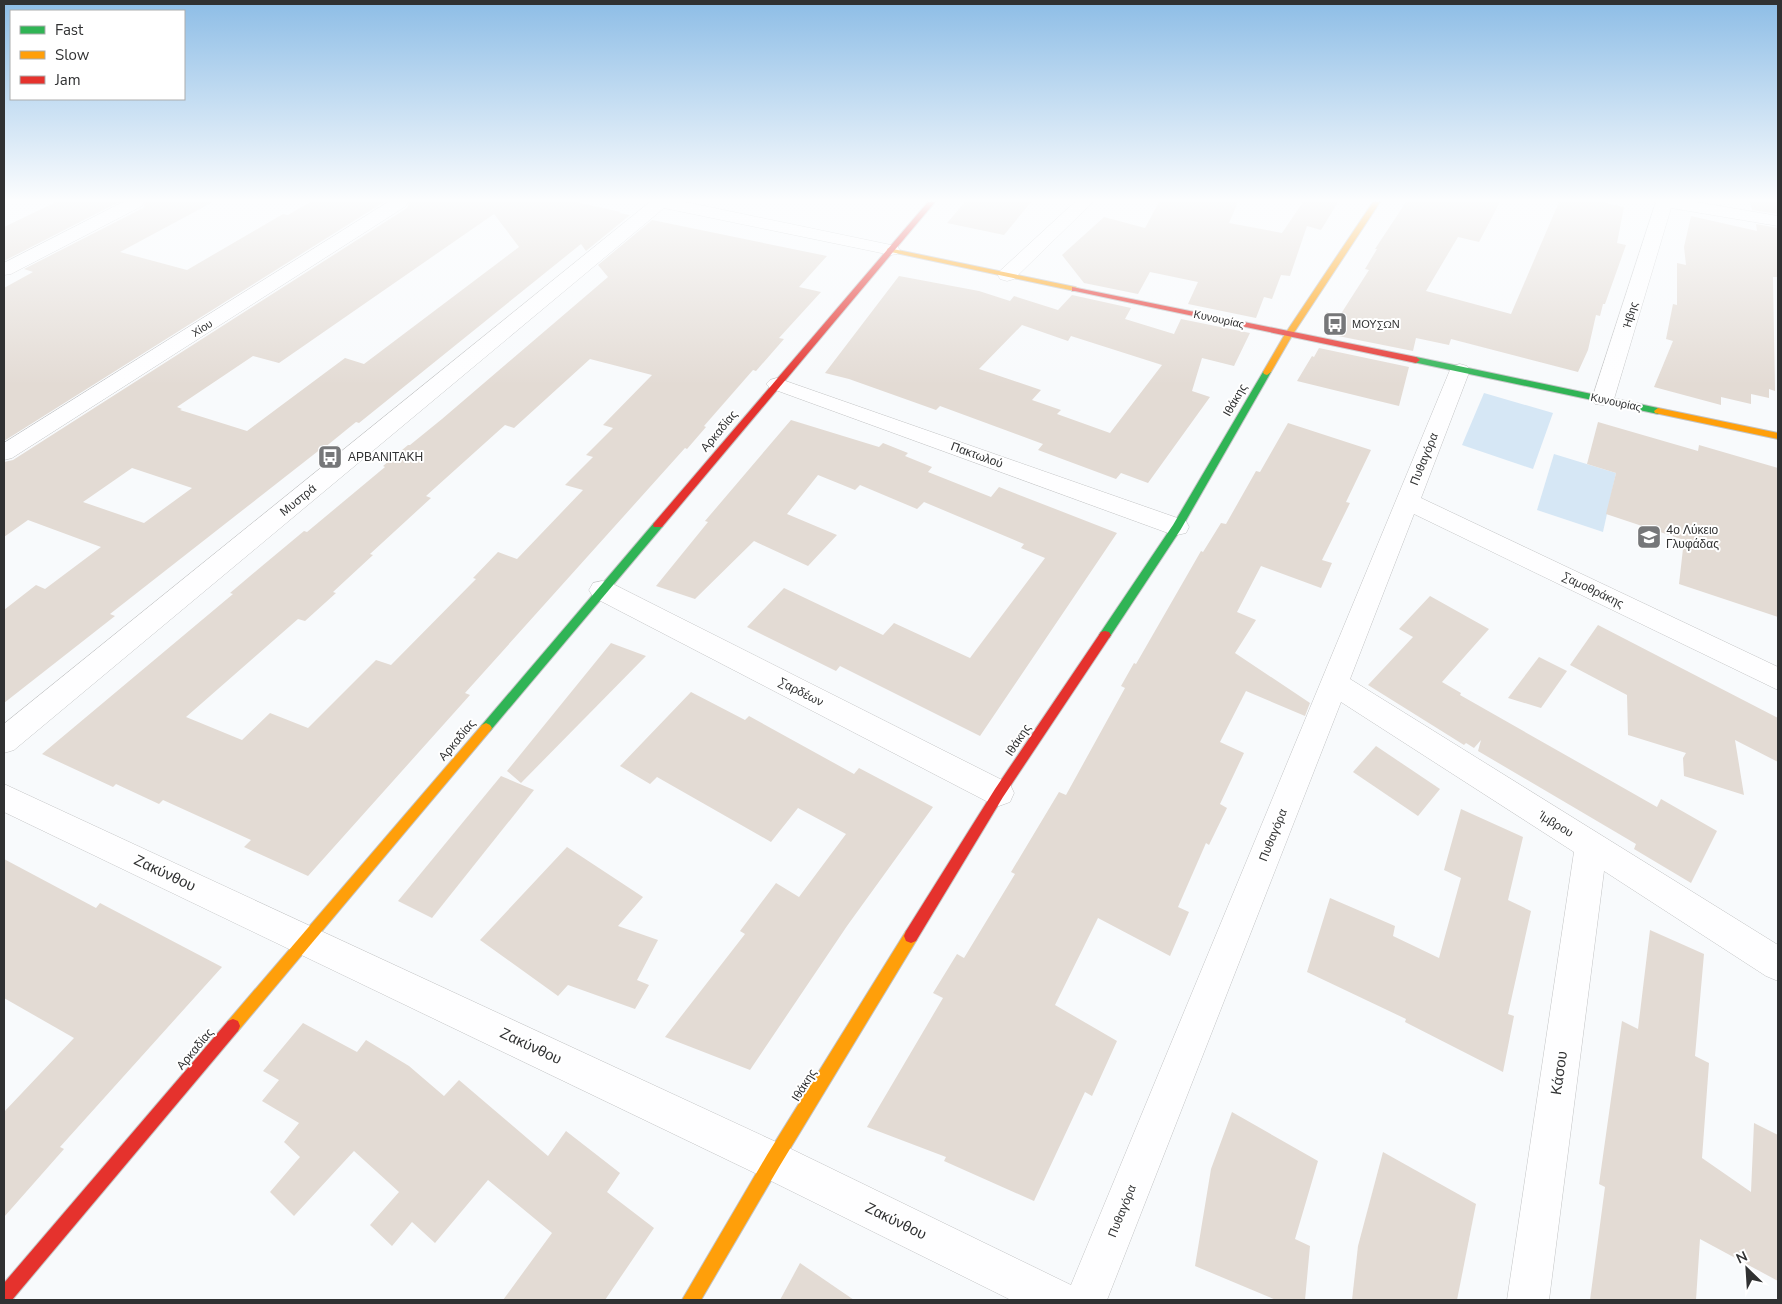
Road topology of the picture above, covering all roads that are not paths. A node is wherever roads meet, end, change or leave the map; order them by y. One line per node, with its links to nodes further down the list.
1 (18, 263): 9 (street)
2 (304, 263): 16 (street, Χίου)
3 (587, 263): 22 (street, Μυστρά)
4 (880, 263): 13 (street, Αρκαδίας)
5 (951, 263): 10 (street, Κυνουρίας)
6 (1021, 263): 10 (street)
7 (1336, 263): 11 (street, Ιθάκης)
8 (1645, 263): 14 (street, Ήβης)
9 (4, 270)
10 (1008, 275): 11 (street, Κυνουρίας)
11 (1288, 334): 12 (street, Κυνουρίας); 18 (street, Ιθάκης)
12 (1460, 370): 14 (street, Κυνουρίας); 17 (street, Πυθαγόρα)
13 (778, 384): 18 (street, Πακτωλού); 19 (street, Αρκαδίας)
14 (1603, 399): 15 (street, Κυνουρίας)
15 (1778, 436)
16 (4, 453)
17 (1407, 501): 20 (street, Σαμοθράκης); 21 (street, Πυθαγόρα)
18 (1177, 527): 23 (street, Ιθάκης)
19 (602, 590): 23 (street, Σαρδέων); 26 (street, Αρκαδίας)
20 (1778, 679)
21 (1334, 683): 25 (street, Ίμβρου); 32 (street, Πυθαγόρα)
22 (4, 741)
23 (999, 793): 28 (street, Ιθάκης)
24 (4, 798): 26 (street, Ζακύνθου)
25 (1591, 845): 27 (street, Ίμβρου); 33 (street, Κάσου)
26 (306, 939): 28 (street, Ζακύνθου); 29 (street, Αρκαδίας)
27 (1778, 964)
28 (774, 1161): 30 (street, Ιθάκης); 31 (street, Ζακύνθου)
29 (4, 1296)
30 (691, 1300)
31 (1056, 1300)
32 (1086, 1300)
33 (1528, 1300)

